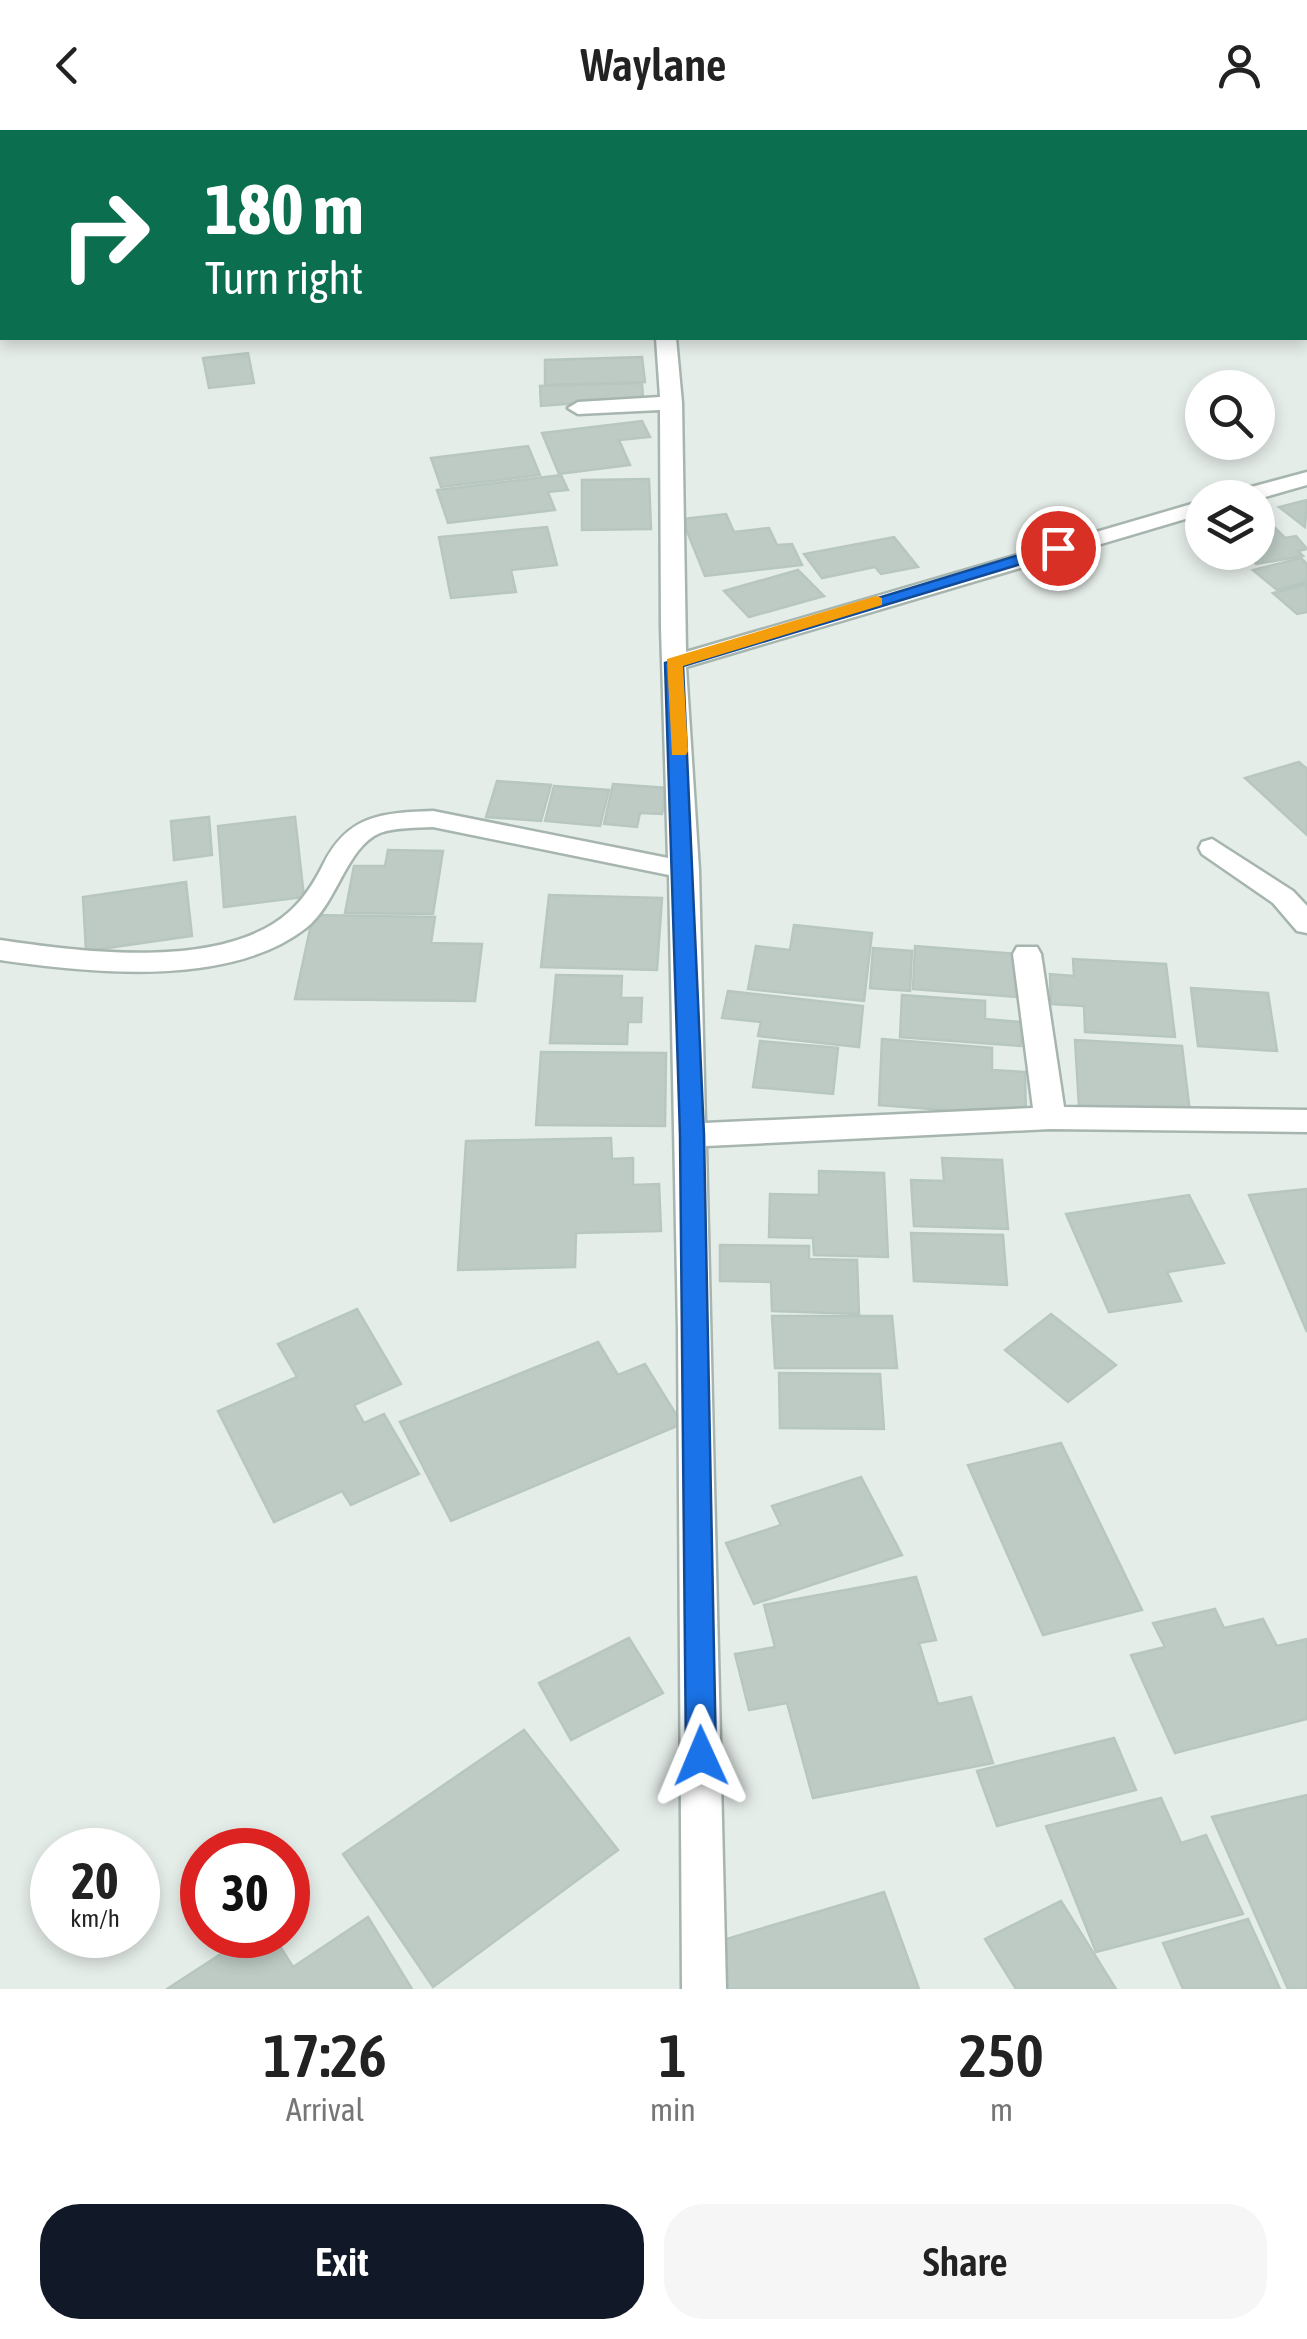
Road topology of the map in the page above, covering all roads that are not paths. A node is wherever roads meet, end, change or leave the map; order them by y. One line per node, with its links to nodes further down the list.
1 (666, 340): 2 (street)
2 (672, 403): 3 (street); 7 (street)
3 (578, 408)
4 (1307, 478): 5 (street)
5 (1275, 487)
6 (1185, 512): 7 (street)
7 (674, 663): 9 (street)
8 (1212, 848): 10 (street)
9 (685, 870): 11 (street); 15 (street)
10 (1307, 924)
11 (0, 950)
12 (1027, 954): 13 (street)
13 (1050, 1118): 14 (street); 15 (street)
14 (1307, 1121)
15 (692, 1135): 16 (street)
16 (704, 1989)

